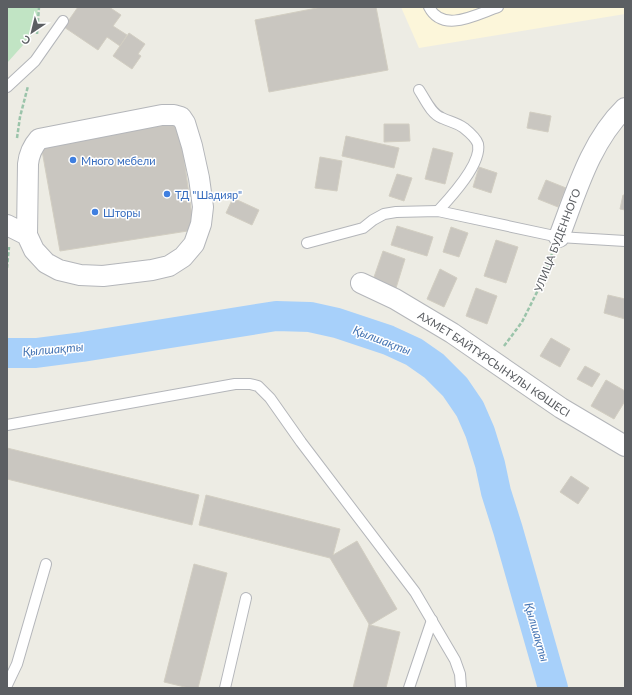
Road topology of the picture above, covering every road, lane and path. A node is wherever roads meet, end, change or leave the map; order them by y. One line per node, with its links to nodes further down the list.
1 (429, 7): 2 (lane)
2 (498, 7)
3 (63, 21): 4 (lane)
4 (7, 87)
5 (419, 90): 7 (lane)
6 (621, 112): 10 (street, УЛИЦА БУДЕННОГО)
7 (438, 211): 10 (lane); 12 (lane)
8 (7, 225): 9 (street)
9 (27, 235): 9 (street)
10 (559, 237): 11 (lane); 14 (path, УЛИЦА БУДЕННОГО)
11 (625, 241)
12 (307, 243)
13 (361, 283): 14 (street, АХМЕТ БАЙТҰРСЫНҰЛЫ КӨШЕСІ)
14 (492, 361): 16 (street, АХМЕТ БАЙТҰРСЫНҰЛЫ КӨШЕСІ)
15 (7, 425): 19 (lane)
16 (625, 446)
17 (46, 564): 20 (lane)
18 (246, 598): 21 (lane)
19 (432, 620): 22 (lane); 23 (lane)
20 (7, 685)
21 (225, 688)
22 (410, 688)
23 (462, 688)

